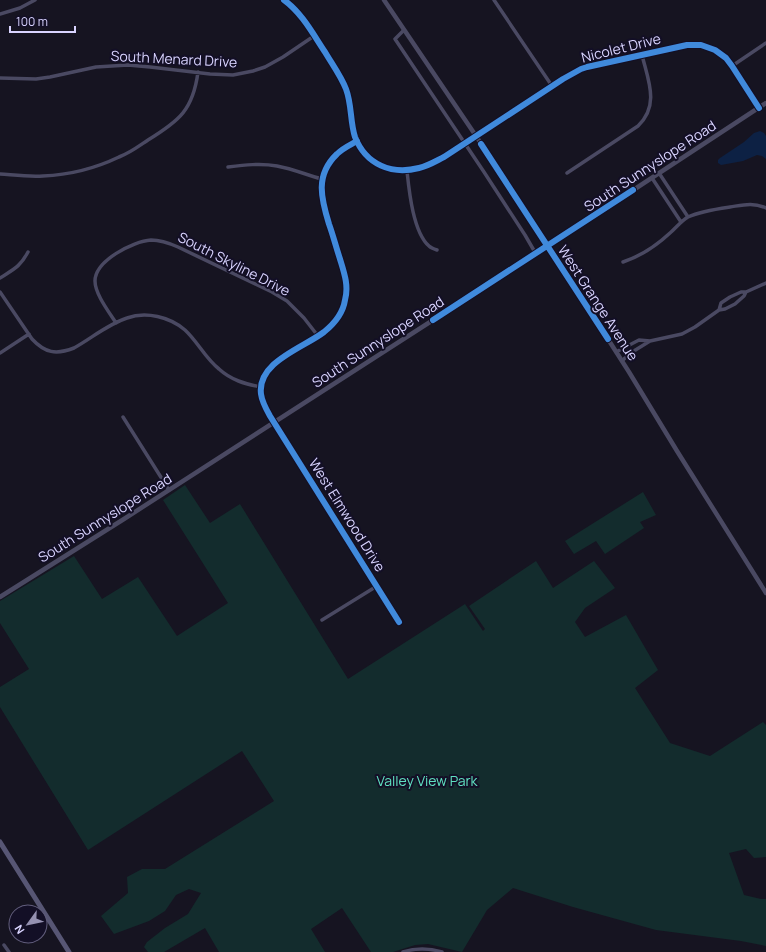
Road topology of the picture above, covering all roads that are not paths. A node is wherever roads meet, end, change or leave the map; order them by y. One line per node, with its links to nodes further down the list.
1 (35, 0): 5 (street)
2 (284, 0): 7 (street)
3 (384, 0): 6 (street, West Grange Avenue)
4 (494, 0): 13 (street)
5 (0, 14)
6 (404, 30): 16 (street, West Grange Avenue); 18 (street, West Grange Avenue)
7 (314, 36): 11 (street, South Menard Drive); 17 (street)
8 (766, 43): 10 (street)
9 (642, 55): 10 (street, Nicolet Drive); 13 (street, Nicolet Drive); 21 (street)
10 (732, 66): 15 (street, Nicolet Drive)
11 (198, 72): 12 (street, South Menard Drive); 23 (street)
12 (0, 78)
13 (552, 86): 16 (street, Nicolet Drive)
14 (766, 103): 15 (street, South Sunnyslope Road)
15 (759, 108): 22 (street, South Sunnyslope Road)
16 (476, 136): 18 (street, Nicolet Drive); 29 (street, West Grange Avenue)
17 (357, 141): 20 (street); 25 (street)
18 (465, 144): 20 (street, Nicolet Drive); 32 (street, West Grange Avenue)
19 (228, 167): 25 (street)
20 (407, 171): 30 (street)
21 (567, 173)
22 (659, 173): 24 (street, South Sunnyslope Road); 27 (street)
23 (0, 174)
24 (652, 178): 28 (street); 29 (street, South Sunnyslope Road)
25 (322, 179): 41 (street)
26 (766, 208): 27 (street)
27 (688, 217): 28 (street)
28 (681, 222): 33 (street)
29 (548, 246): 32 (street, South Sunnyslope Road); 43 (street, West Grange Avenue)
30 (437, 250)
31 (28, 252): 34 (street)
32 (536, 254): 48 (street, South Sunnyslope Road)
33 (623, 262)
34 (0, 278)
35 (766, 283): 37 (street)
36 (0, 292): 40 (street)
37 (746, 292): 38 (street); 38 (street)
38 (719, 310): 42 (street)
39 (116, 323): 40 (street); 41 (street, South Skyline Drive); 46 (street)
40 (29, 334): 44 (street)
41 (318, 336): 46 (street)
42 (650, 341): 43 (street); 45 (street)
43 (616, 352): 45 (street, West Grange Avenue)
44 (0, 353)
45 (622, 361): 51 (street, West Grange Avenue)
46 (261, 387): 48 (street, West Elmwood Drive)
47 (122, 417): 49 (street)
48 (274, 422): 49 (street, South Sunnyslope Road); 50 (street, West Elmwood Drive)
49 (169, 490): 52 (street, South Sunnyslope Road)
50 (377, 586): 53 (street); 54 (street, West Elmwood Drive)
51 (766, 593)
52 (0, 598)
53 (322, 620)
54 (399, 622)
55 (0, 842): 56 (main road)
56 (3, 852): 59 (main road)
57 (4, 945): 58 (street)
58 (9, 952)
59 (69, 952)
60 (403, 952): 61 (street)
61 (442, 952)

